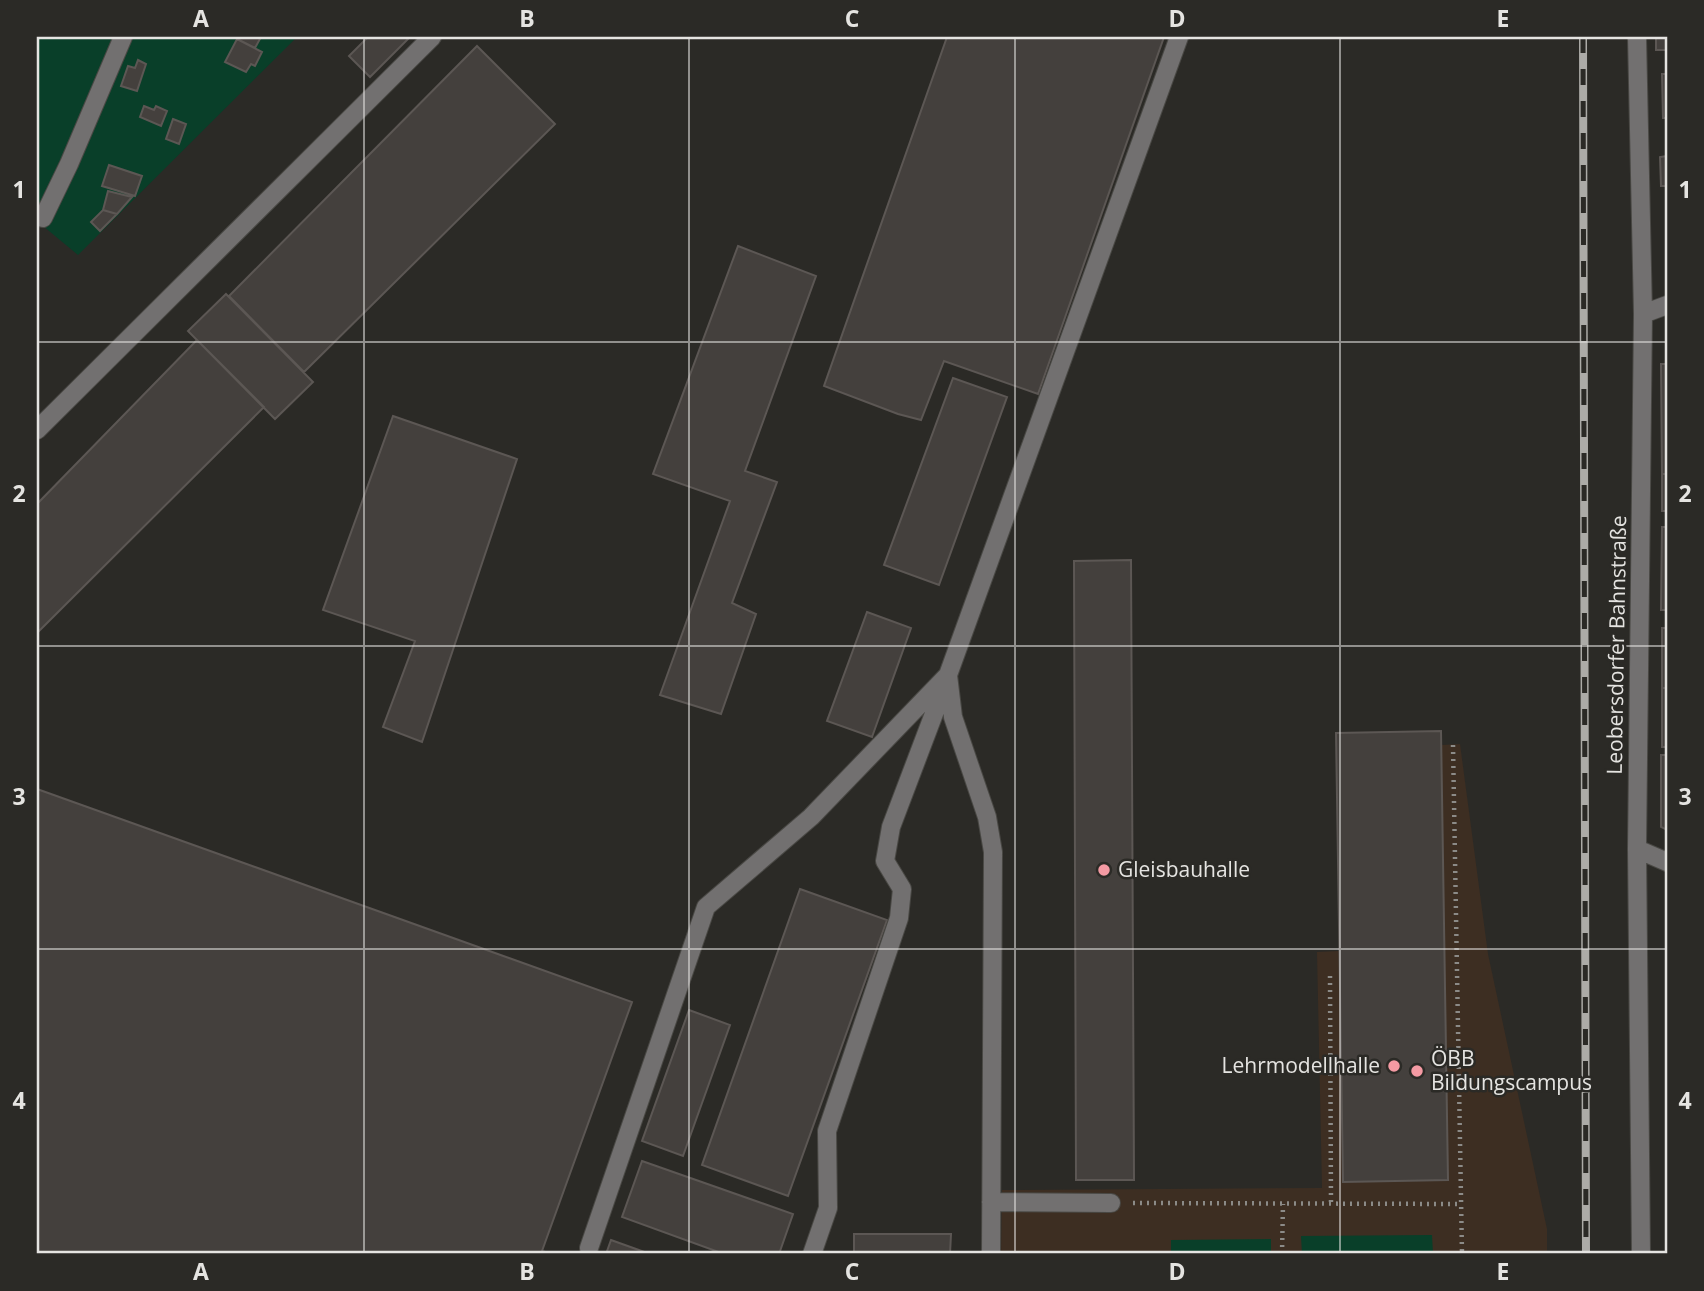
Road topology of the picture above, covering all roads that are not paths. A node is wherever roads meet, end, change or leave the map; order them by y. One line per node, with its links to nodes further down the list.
1 (123, 37): 5 (street)
2 (432, 37): 9 (street)
3 (1179, 37): 10 (street)
4 (1637, 37): 7 (street, Leobersdorfer Bahnstraße)
5 (43, 218)
6 (1667, 305): 7 (street)
7 (1643, 314): 8 (street); 11 (street, Leobersdorfer Bahnstraße)
8 (1667, 317)
9 (37, 430)
10 (948, 675): 13 (street); 15 (street); 16 (street)
11 (1637, 849): 12 (street); 18 (street, Leobersdorfer Bahnstraße)
12 (1667, 862)
13 (991, 1202): 14 (street); 17 (street)
14 (1111, 1203)
15 (589, 1248)
16 (812, 1254)
17 (991, 1254)
18 (1641, 1254)

